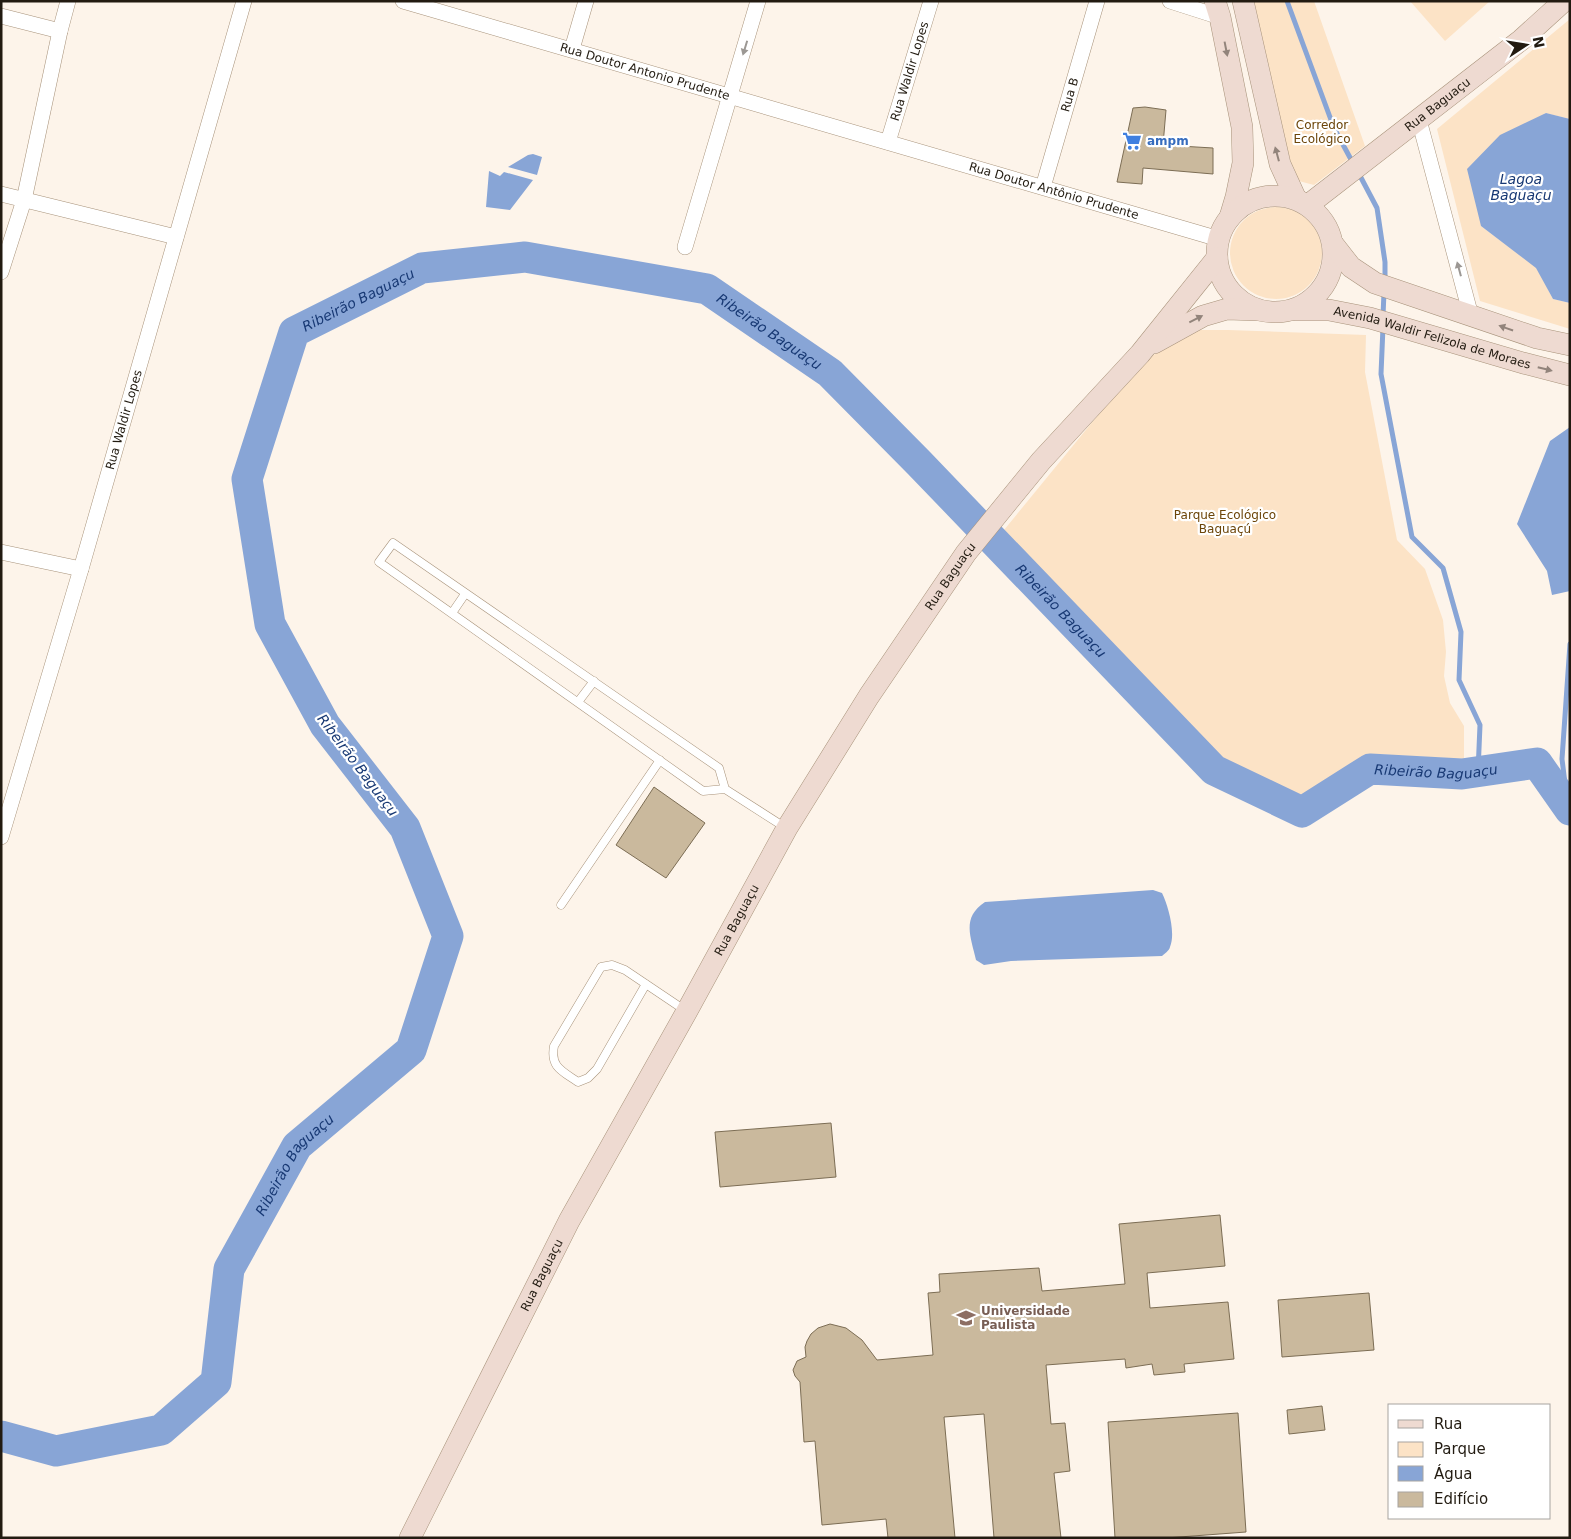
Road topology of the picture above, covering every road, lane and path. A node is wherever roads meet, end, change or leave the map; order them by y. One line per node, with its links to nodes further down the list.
1 (68, 1): 14 (street)
2 (244, 1): 24 (street, Rua Waldir Lopes)
3 (404, 1): 11 (street, Rua Doutor Antonio Prudente)
4 (586, 1): 15 (street)
5 (758, 1): 16 (street, one-way to 16)
6 (931, 1): 18 (street, Rua Waldir Lopes)
7 (1096, 1): 19 (street, Rua B)
8 (1170, 1): 12 (street)
9 (1243, 1): 22 (main road, one-way to 9)
10 (1564, 1): 17 (main road, Rua Baguaçu)
11 (420, 4): 15 (street, Rua Doutor Antonio Prudente)
12 (1217, 9): 23 (main road, one-way to 23)
13 (1, 16): 14 (street)
14 (60, 31): 21 (street)
15 (572, 49): 16 (street, Rua Doutor Antonio Prudente)
16 (730, 96): 18 (street, Rua Doutor Antonio Prudente); 26 (street)
17 (1419, 120): 22 (main road, Rua Baguaçu); 31 (street, one-way to 17)
18 (888, 142): 19 (street, Rua Doutor Antônio Prudente)
19 (1043, 187): 27 (street, Rua Doutor Antônio Prudente)
20 (1, 194): 21 (street)
21 (24, 200): 24 (street); 28 (street)
22 (1302, 202): 23 (main road); 25 (main road)
23 (1230, 217): 27 (main road)
24 (176, 237): 36 (street, Rua Waldir Lopes)
25 (1333, 244): 30 (main road); 31 (main road)
26 (685, 247)
27 (1218, 249): 29 (main road); 33 (main road)
28 (1, 272)
29 (1257, 310): 30 (main road); 33 (main road, one-way to 29)
30 (1295, 310): 34 (main road, Avenida Waldir Felizola de Moraes, one-way to 34)
31 (1471, 316): 32 (main road, one-way to 31)
32 (1570, 345)
33 (1140, 354): 43 (main road, Rua Baguaçu)
34 (1570, 375)
35 (1, 552): 36 (street)
36 (81, 569): 44 (street, Rua Waldir Lopes)
37 (465, 594): 38 (lane); 38 (lane); 39 (lane)
38 (452, 614): 40 (lane)
39 (594, 681): 40 (lane); 42 (lane)
40 (578, 702): 41 (lane)
41 (660, 760): 42 (lane); 45 (lane)
42 (725, 789): 43 (lane)
43 (787, 828): 47 (main road, Rua Baguaçu)
44 (1, 837)
45 (561, 905)
46 (646, 984): 46 (lane); 47 (lane)
47 (687, 1011): 48 (main road, Rua Baguaçu)
48 (417, 1532)

